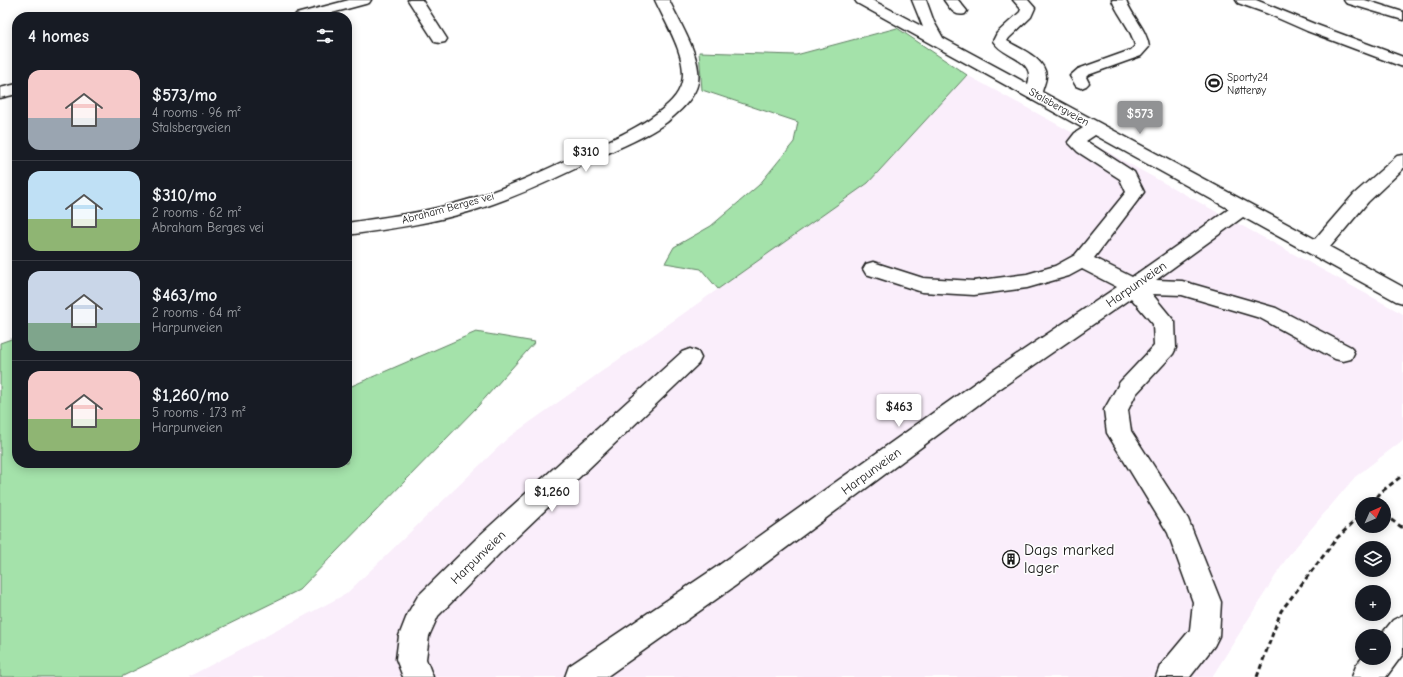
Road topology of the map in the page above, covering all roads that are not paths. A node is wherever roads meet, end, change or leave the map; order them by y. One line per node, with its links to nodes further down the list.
1 (364, 0): 12 (street)
2 (415, 0): 14 (street)
3 (662, 0): 24 (street, Abraham Berges vei)
4 (862, 0): 15 (street, Stalsbergveien)
5 (919, 0): 15 (street)
6 (951, 0): 11 (street)
7 (1020, 0): 20 (street)
8 (1243, 0): 16 (street)
9 (1351, 0): 13 (street)
10 (1119, 2): 17 (street)
11 (960, 11)
12 (320, 12)
13 (1403, 16)
14 (440, 39)
15 (937, 40): 20 (street, Stalsbergveien)
16 (1403, 62)
17 (1081, 83)
18 (12, 91): 19 (street)
19 (0, 93)
20 (1034, 93): 21 (street, Stalsbergveien)
21 (1098, 128): 23 (street, Stalsbergveien); 26 (street)
22 (1403, 160): 25 (street)
23 (1241, 209): 25 (street, Stalsbergveien); 28 (street, Harpunveien)
24 (352, 228)
25 (1319, 250): 29 (street, Stalsbergveien)
26 (1082, 260): 27 (street); 28 (street)
27 (873, 269)
28 (1133, 286): 30 (street); 36 (street, Harpunveien); 37 (street)
29 (1403, 296)
30 (1343, 353)
31 (690, 358): 35 (street, Harpunveien)
32 (1403, 630): 33 (street)
33 (1391, 646)
34 (1376, 665): 38 (street)
35 (418, 677)
36 (580, 677)
37 (1171, 677)
38 (1367, 677)

